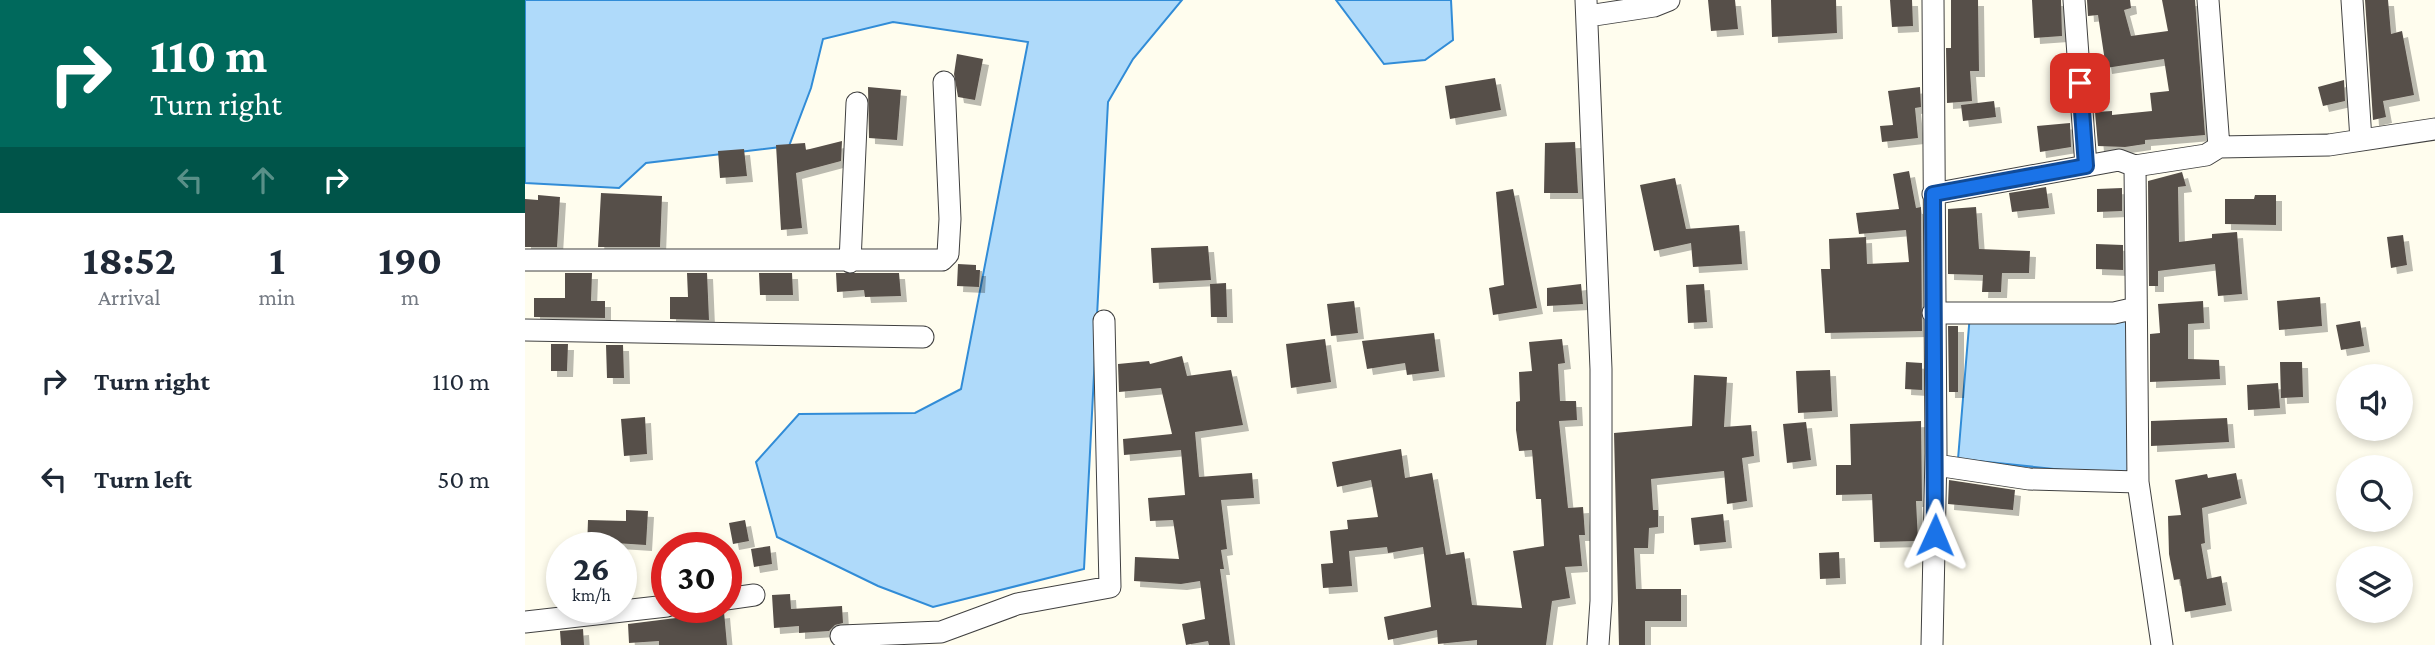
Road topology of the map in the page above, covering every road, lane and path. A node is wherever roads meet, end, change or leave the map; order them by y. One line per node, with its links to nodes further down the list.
1 (1669, 0): 6 (street)
2 (1933, 0): 14 (street)
3 (2074, 0): 12 (street)
4 (2208, 0): 11 (street)
5 (2352, 0): 10 (street)
6 (1587, 8): 30 (street)
7 (944, 82): 16 (street)
8 (857, 103): 16 (street)
9 (2435, 129): 10 (street)
10 (2361, 140): 11 (street)
11 (2219, 147): 13 (street)
12 (2086, 166): 13 (street); 14 (street)
13 (2135, 166): 17 (street)
14 (1933, 194): 18 (street)
15 (525, 260): 16 (street)
16 (850, 262)
17 (2136, 308): 18 (street); 23 (street)
18 (1933, 313): 22 (street)
19 (1104, 321): 29 (street)
20 (525, 330): 21 (street)
21 (923, 337)
22 (1936, 465): 23 (street); 31 (street)
23 (2138, 482): 32 (street)
24 (754, 595): 25 (street)
25 (742, 596)
26 (651, 608): 27 (street)
27 (525, 622)
28 (841, 636): 29 (street)
29 (942, 639)
30 (1598, 645)
31 (1932, 645)
32 (2162, 645)

